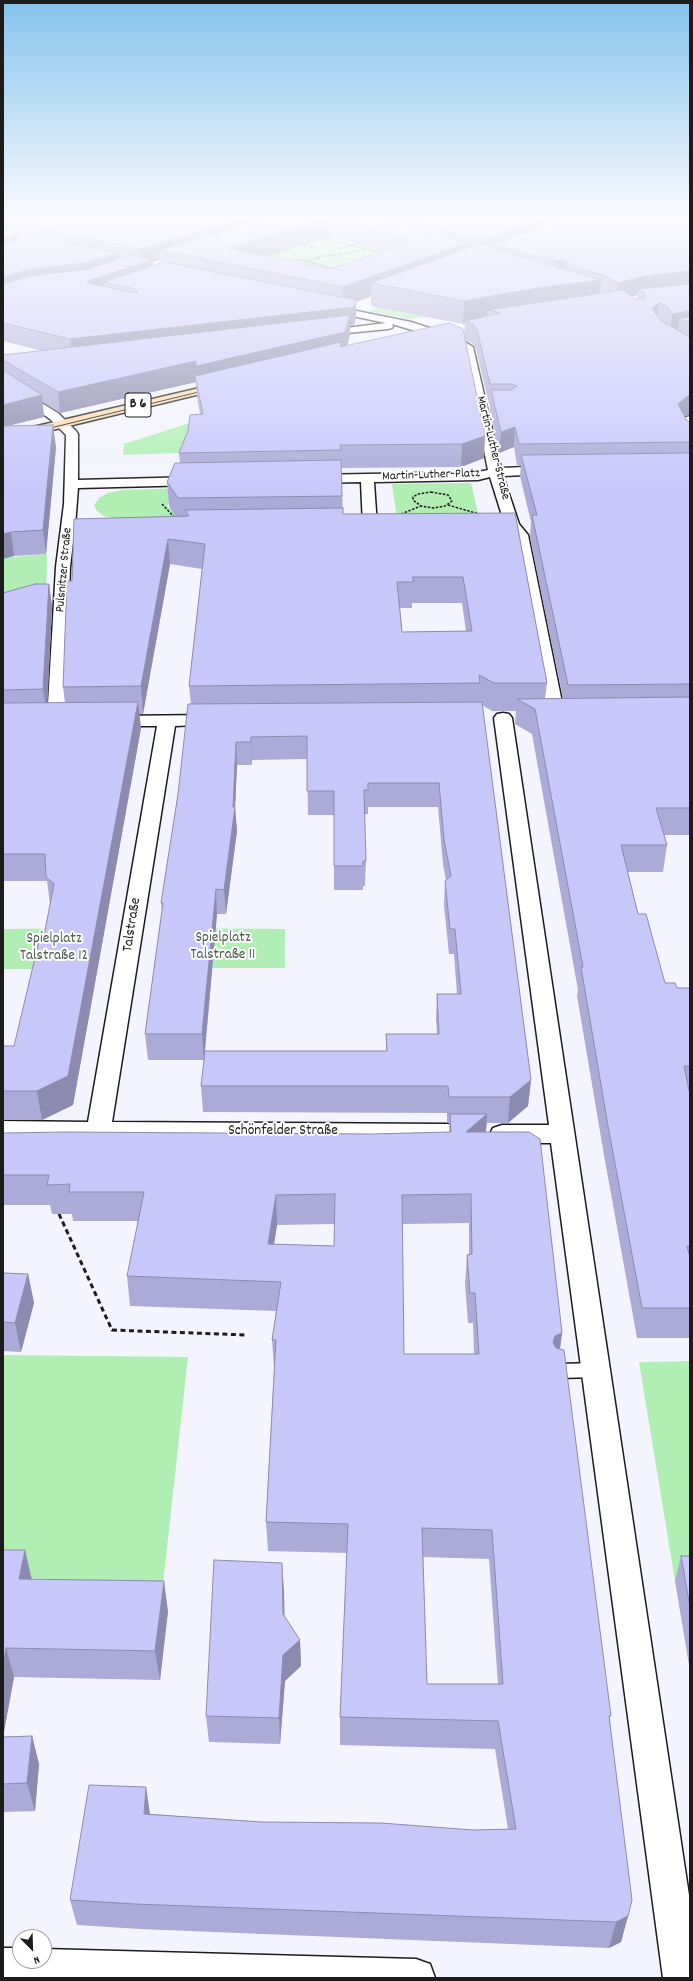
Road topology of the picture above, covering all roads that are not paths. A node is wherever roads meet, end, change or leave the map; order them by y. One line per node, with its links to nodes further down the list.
1 (330, 308): 3 (street)
2 (349, 308): 3 (street)
3 (343, 311): 4 (street)
4 (407, 324): 6 (street); 7 (street)
5 (462, 329): 6 (main road)
6 (440, 334): 8 (main road); 16 (street, Martin-Luther-Straße)
7 (309, 335)
8 (420, 339)
9 (3, 382): 12 (street)
10 (238, 382): 12 (main road, B 6)
11 (690, 420): 14 (street)
12 (62, 423): 13 (main road, B 6); 20 (street, Pulsnitzer Straße)
13 (3, 438)
14 (690, 438)
15 (562, 470): 16 (street, Martin-Luther-Platz)
16 (495, 472): 17 (street, Martin-Luther-Platz); 22 (street, Martin-Luther-Straße)
17 (367, 478): 18 (street, Martin-Luther-Platz); 23 (street, Martin-Luther-Platz)
18 (304, 479)
19 (209, 481): 20 (street)
20 (72, 484): 26 (street, Pulsnitzer Straße)
21 (490, 521): 22 (street)
22 (512, 525): 28 (street, Martin-Luther-Straße)
23 (370, 526): 24 (street); 25 (street)
24 (386, 526)
25 (355, 527)
26 (68, 530): 27 (street); 32 (street, Pulsnitzer Straße)
27 (115, 530)
28 (556, 717)
29 (503, 718): 36 (street)
30 (167, 720): 31 (street); 33 (street); 35 (street, Talstraße)
31 (231, 720)
32 (56, 721)
33 (96, 721)
34 (3, 1130): 35 (street, Schönfelder Straße)
35 (99, 1130): 36 (street, Schönfelder Straße)
36 (563, 1134): 37 (street)
37 (596, 1370): 38 (lane); 41 (street)
38 (559, 1371)
39 (3, 1967): 40 (street)
40 (416, 1978)
41 (682, 1978)

